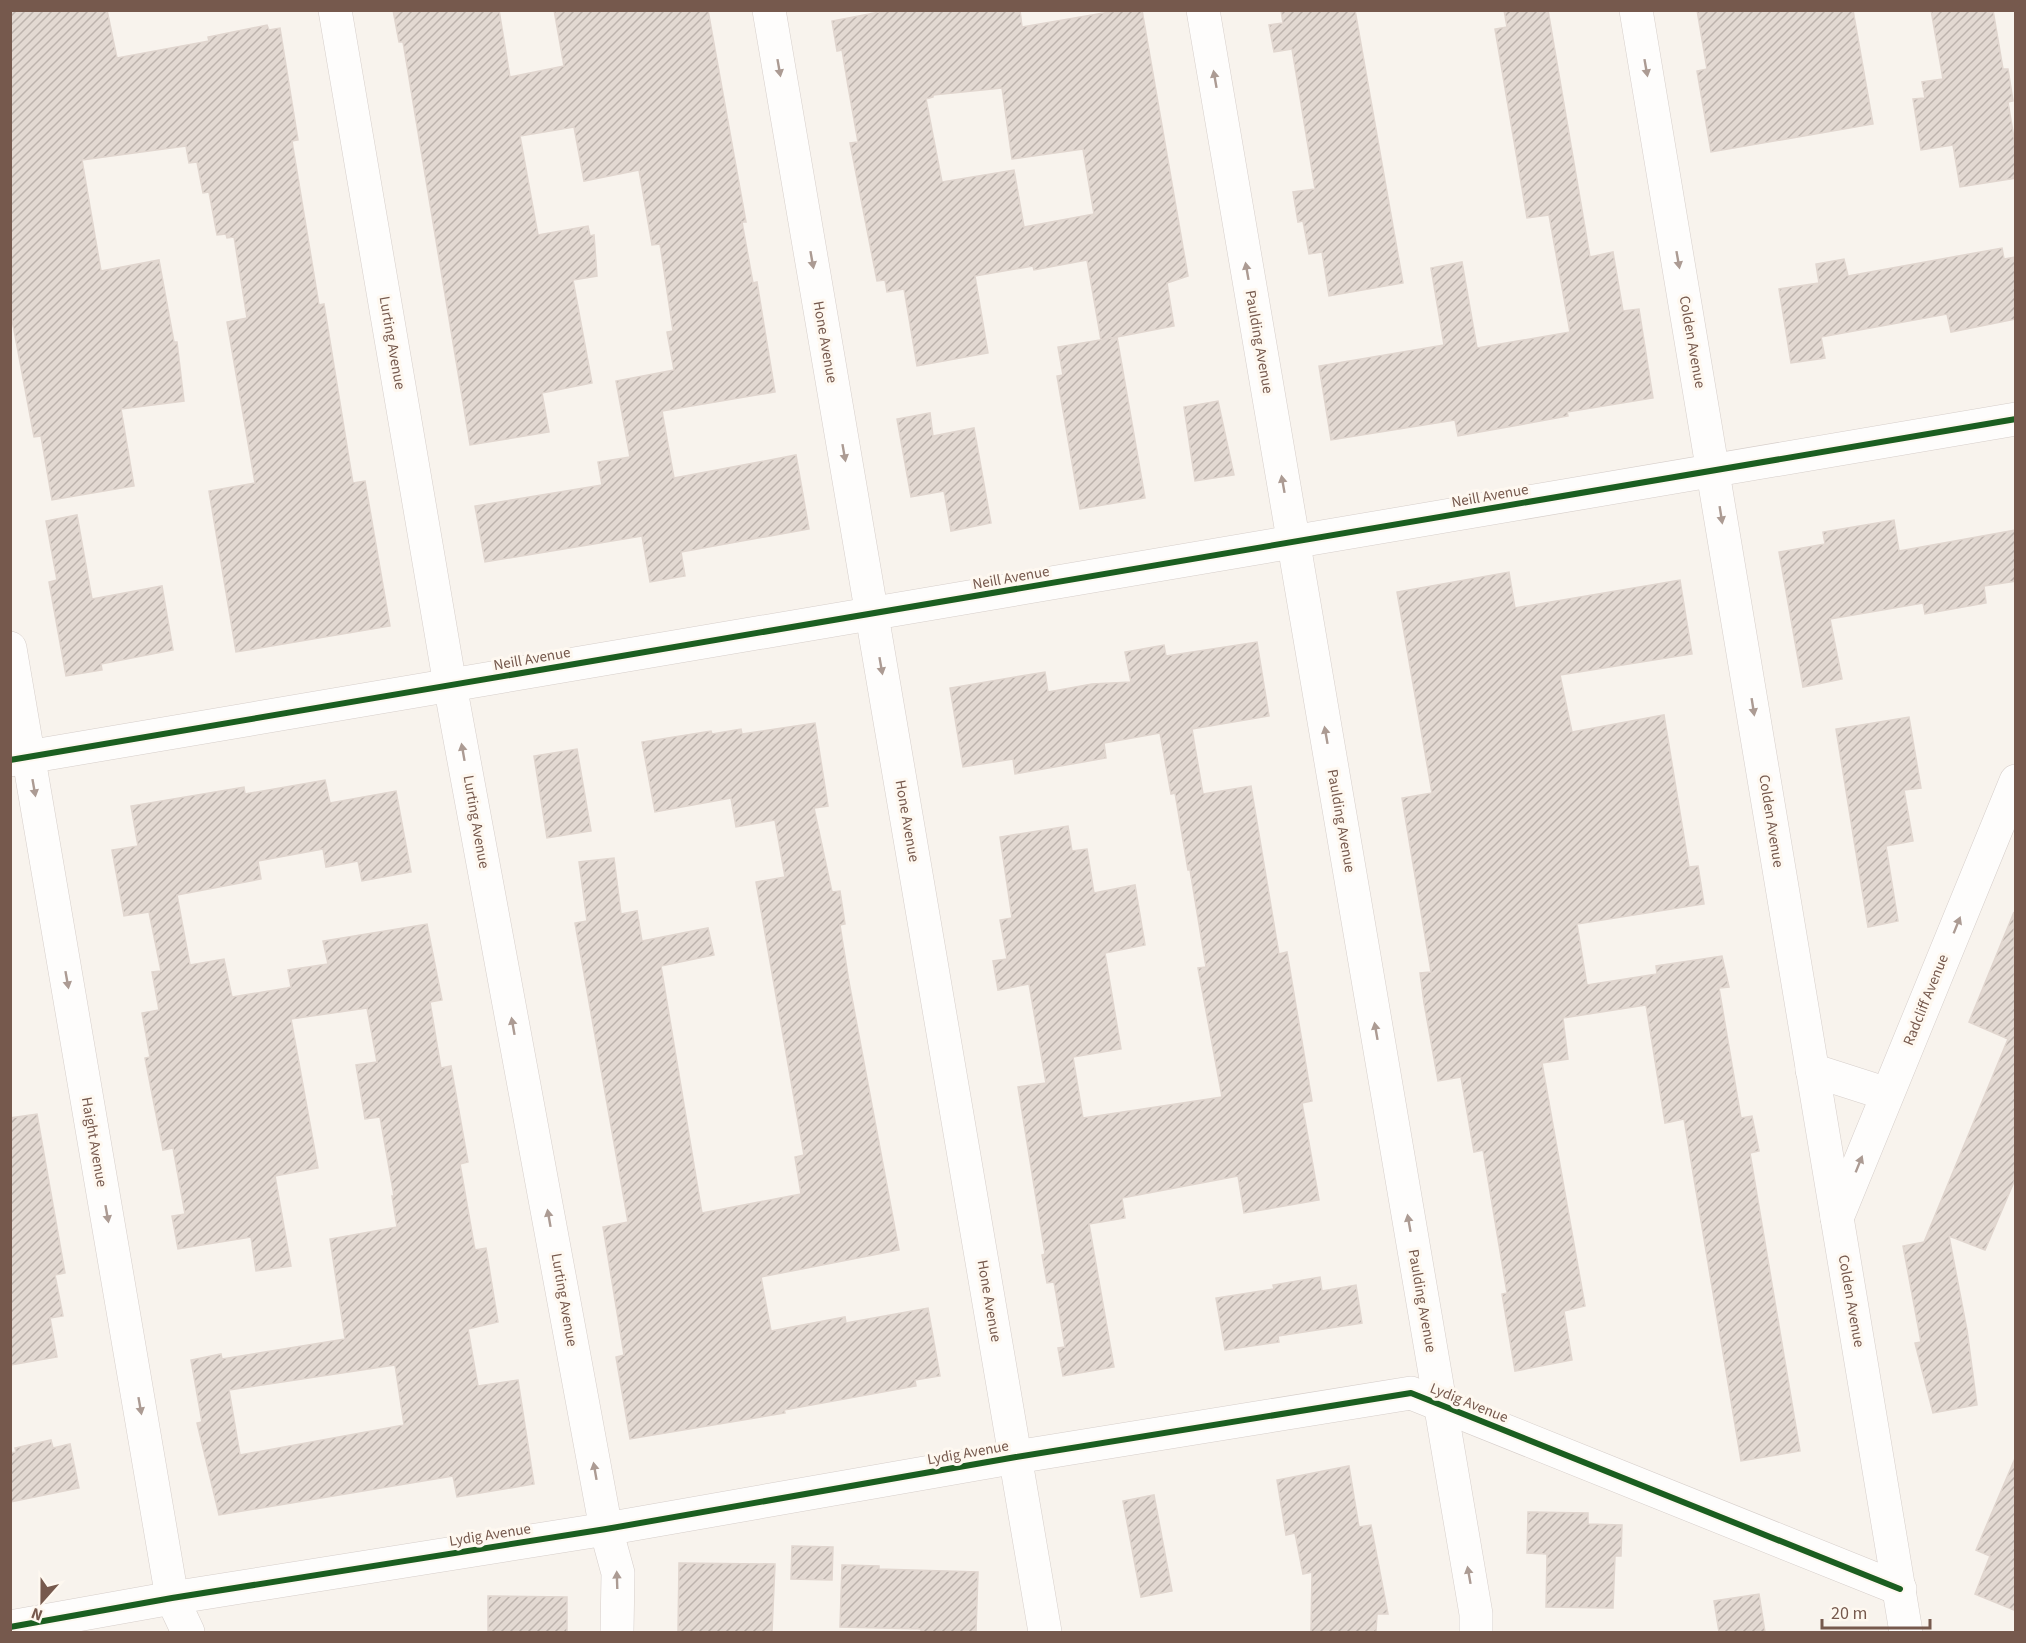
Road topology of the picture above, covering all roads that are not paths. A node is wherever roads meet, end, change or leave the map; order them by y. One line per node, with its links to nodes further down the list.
1 (335, 10): 10 (street, Lurting Avenue)
2 (769, 10): 8 (street, Hone Avenue, one-way to 8)
3 (1203, 10): 7 (street, Paulding Avenue, one-way to 3)
4 (1636, 10): 6 (street, Colden Avenue, one-way to 6)
5 (2016, 418): 6 (street, Neill Avenue)
6 (1714, 470): 7 (street, Neill Avenue); 13 (street, Colden Avenue, one-way to 13)
7 (1293, 542): 8 (street, Neill Avenue); 16 (street, Paulding Avenue, one-way to 7)
8 (872, 614): 10 (street, Neill Avenue); 17 (street, Hone Avenue, one-way to 17)
9 (10, 648): 11 (street, Haight Avenue)
10 (450, 685): 11 (street, Neill Avenue); 18 (street, Lurting Avenue, one-way to 10)
11 (20, 758): 20 (street, Haight Avenue, one-way to 20)
12 (2016, 781): 14 (street, Radcliff Avenue, one-way to 12)
13 (1812, 1070): 14 (street); 15 (street, Colden Avenue)
14 (1887, 1094): 15 (street, Radcliff Avenue, one-way to 14)
15 (1837, 1218): 19 (street, Colden Avenue)
16 (1440, 1405): 17 (street, Lydig Avenue); 19 (street, Lydig Avenue); 25 (street, Paulding Avenue, one-way to 16)
17 (1016, 1456): 18 (street, Lydig Avenue); 24 (street, Hone Avenue)
18 (606, 1529): 20 (street, Lydig Avenue); 23 (street, Lurting Avenue, one-way to 18)
19 (1900, 1589): 26 (street, Colden Avenue)
20 (172, 1598): 21 (street, Lydig Avenue); 22 (street, Haight Avenue)
21 (10, 1627)
22 (188, 1632)
23 (617, 1632)
24 (1045, 1632)
25 (1476, 1632)
26 (1906, 1632)

